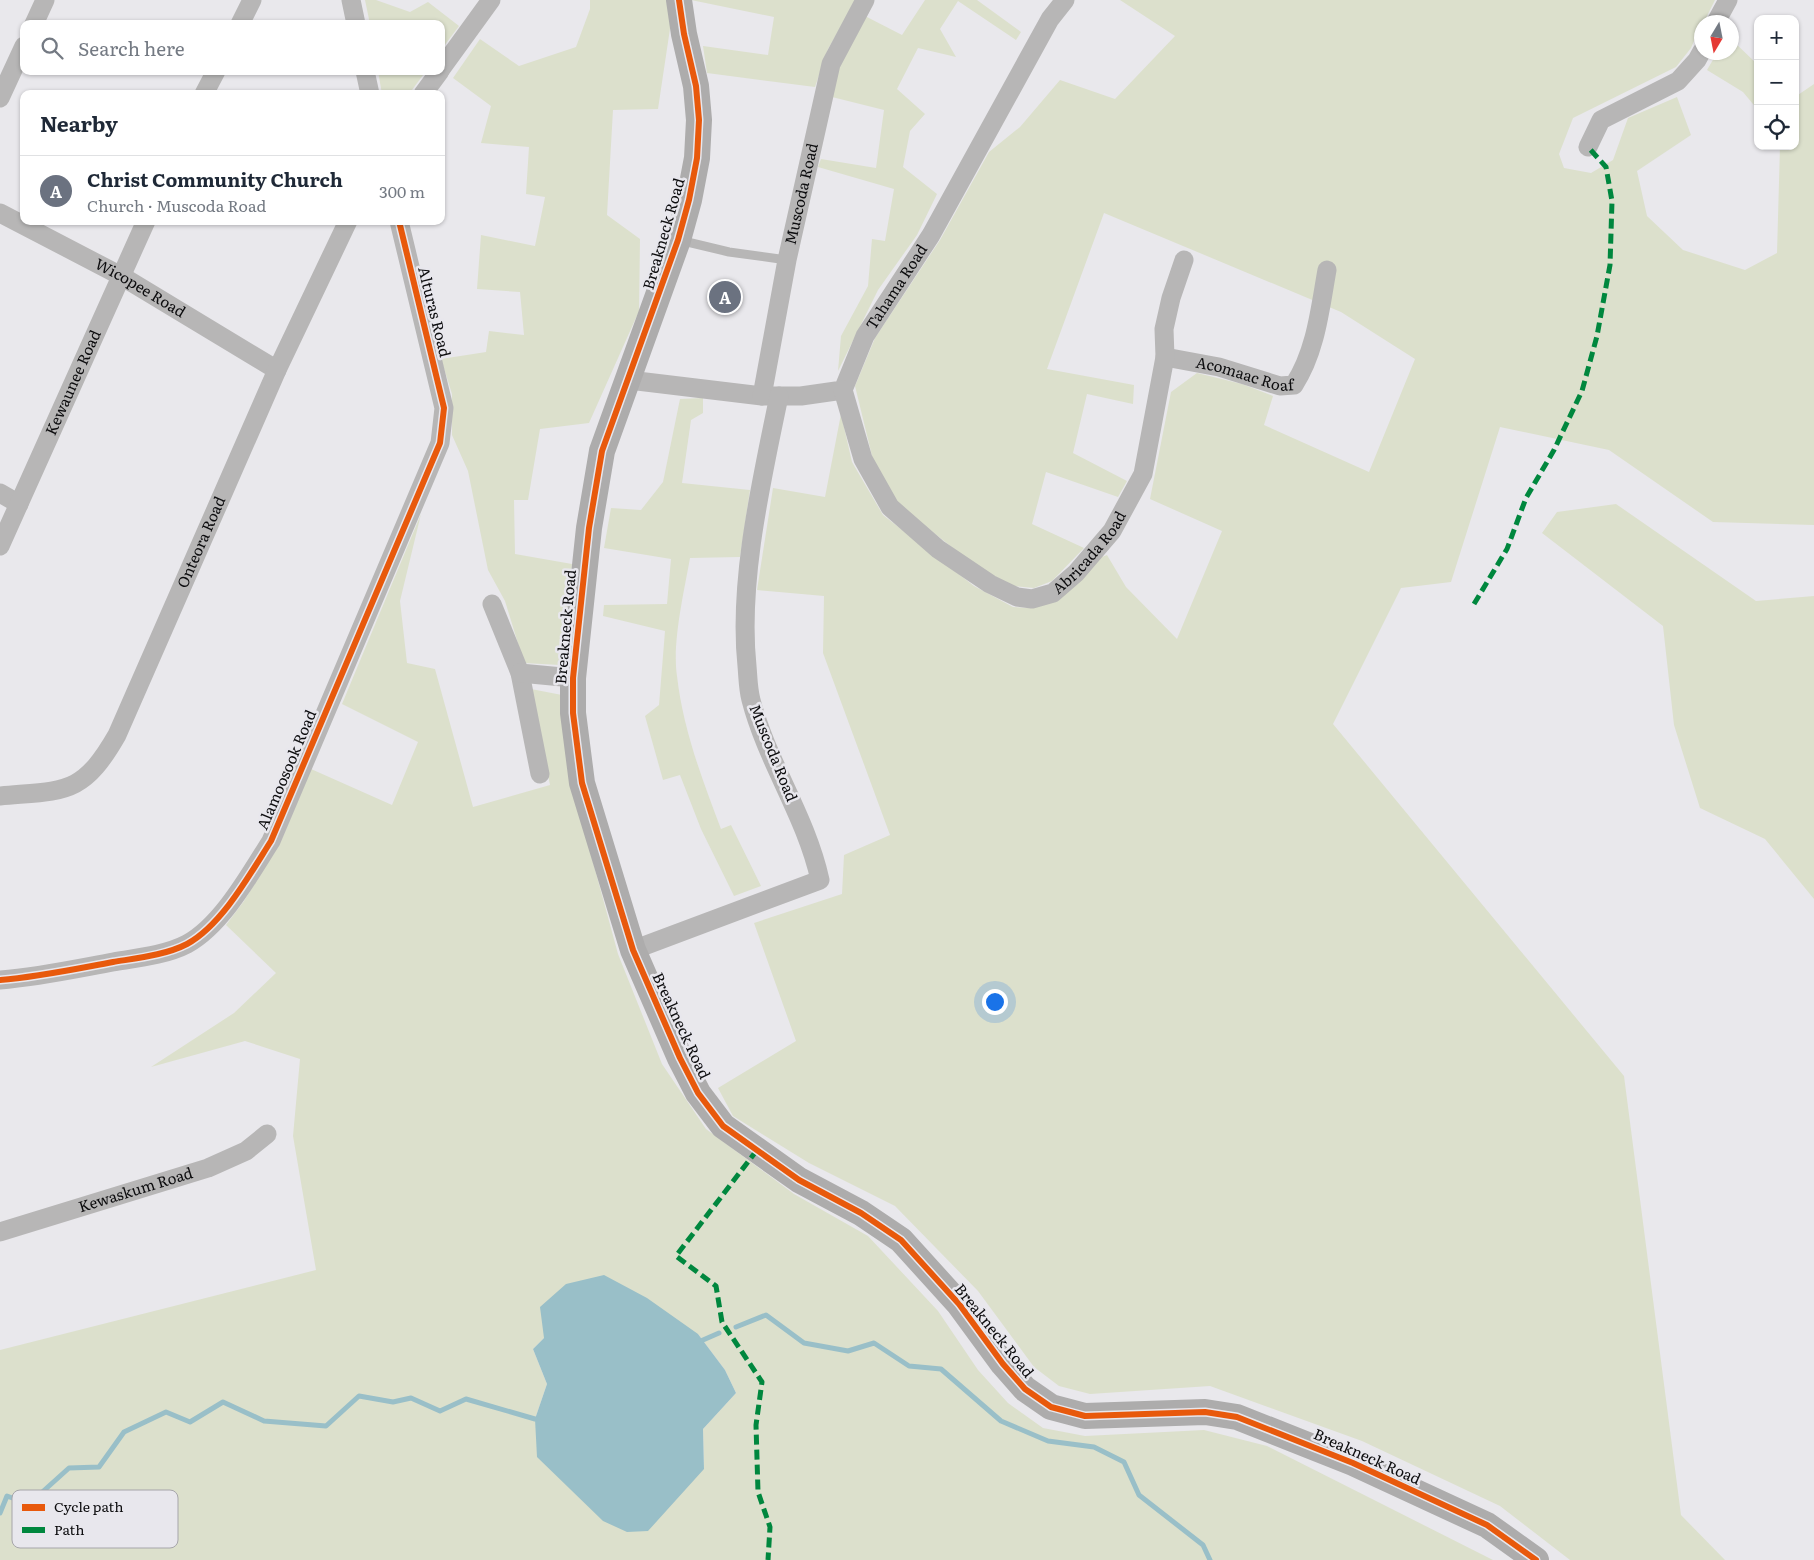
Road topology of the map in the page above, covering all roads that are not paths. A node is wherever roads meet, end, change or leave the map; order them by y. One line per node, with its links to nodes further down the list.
1 (45, 0): 10 (street)
2 (252, 0): 11 (street)
3 (351, 0): 12 (street)
4 (491, 0): 15 (street)
5 (679, 0): 30 (street, Breakneck Road)
6 (865, 0): 31 (street, Muscoda Road)
7 (1066, 0): 38 (street, Tahama Road)
8 (1728, 0): 9 (street)
9 (1720, 15)
10 (36, 20)
11 (242, 20)
12 (355, 20)
13 (20, 55): 22 (street)
14 (1697, 60): 23 (street)
15 (445, 63)
16 (214, 75): 19 (street)
17 (366, 75): 20 (street)
18 (436, 75): 21 (street)
19 (206, 90)
20 (369, 90)
21 (426, 90)
22 (0, 98)
23 (1588, 147)
24 (0, 213): 25 (street, Wicopee Road)
25 (20, 223)
26 (23, 225): 34 (street, Wicopee Road)
27 (144, 225): 34 (street, Kewaunee Road)
28 (346, 225): 36 (street, Onteora Road)
29 (400, 225): 40 (street, Alturas Road)
30 (678, 240): 31 (lane); 37 (street, Breakneck Road)
31 (787, 260): 39 (street, Muscoda Road)
32 (1184, 260): 35 (street, Abricada Road)
33 (1327, 270): 35 (street, Acomaac Roaf)
34 (123, 277): 36 (street, Wicopee Road); 42 (street, Kewaunee Road)
35 (1166, 357): 38 (street, Abricada Road)
36 (277, 370): 48 (street, Onteora Road)
37 (628, 380): 39 (street); 46 (street, Breakneck Road)
38 (843, 390): 39 (street)
39 (770, 396): 49 (street, Muscoda Road)
40 (444, 408): 50 (street, Alamoosook Road)
41 (0, 493): 42 (street)
42 (18, 504): 43 (street, Kewaunee Road)
43 (0, 546)
44 (492, 604): 45 (street)
45 (520, 673): 46 (street); 47 (street)
46 (572, 678): 49 (street, Breakneck Road)
47 (540, 774)
48 (0, 796)
49 (633, 950): 53 (street, Breakneck Road)
50 (0, 980)
51 (266, 1134): 52 (street, Kewaskum Road)
52 (0, 1232)
53 (1536, 1560)

